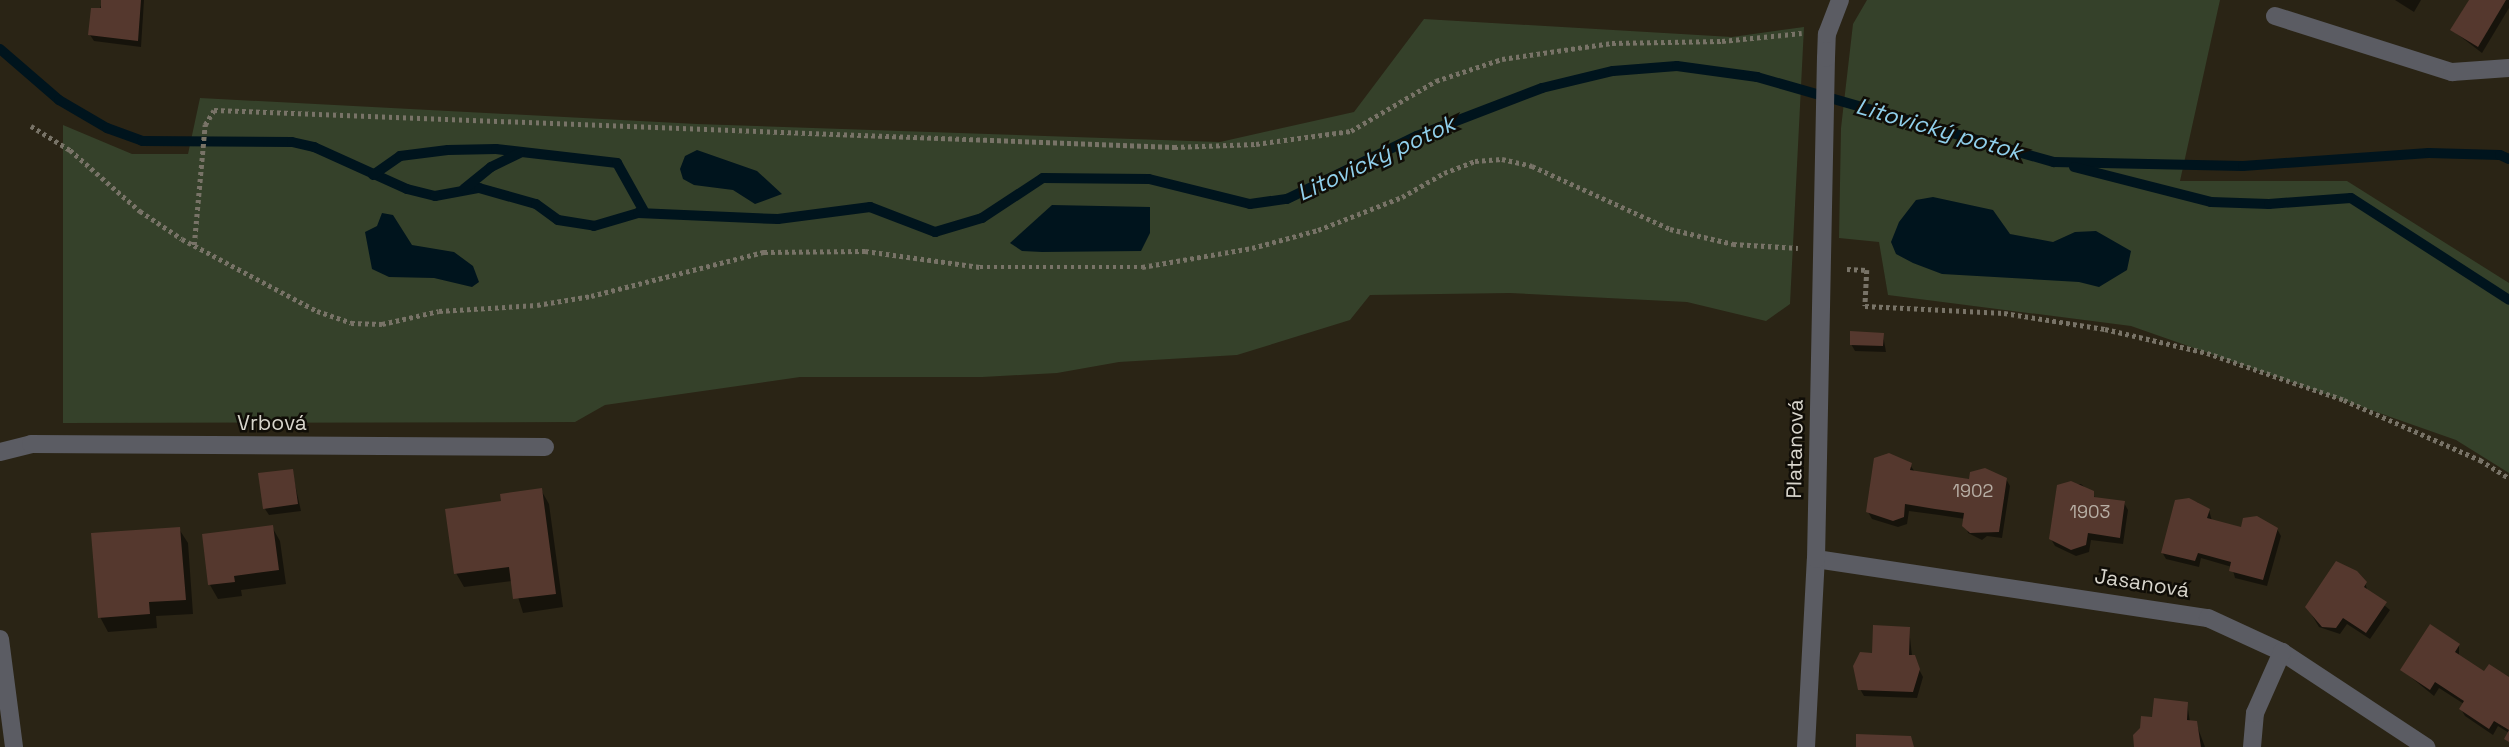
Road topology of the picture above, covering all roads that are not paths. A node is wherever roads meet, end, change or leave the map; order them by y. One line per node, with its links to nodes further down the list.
1 (1840, 0): 6 (street, Platanová)
2 (2275, 16): 3 (street)
3 (2509, 68)
4 (545, 447): 5 (street, Vrbová)
5 (0, 452)
6 (1816, 559): 8 (street, Jasanová); 10 (street, Platanová)
7 (0, 639): 9 (street)
8 (2282, 652): 11 (street); 12 (street, Jasanová)
9 (14, 747)
10 (1806, 747)
11 (2252, 747)
12 (2426, 747)

